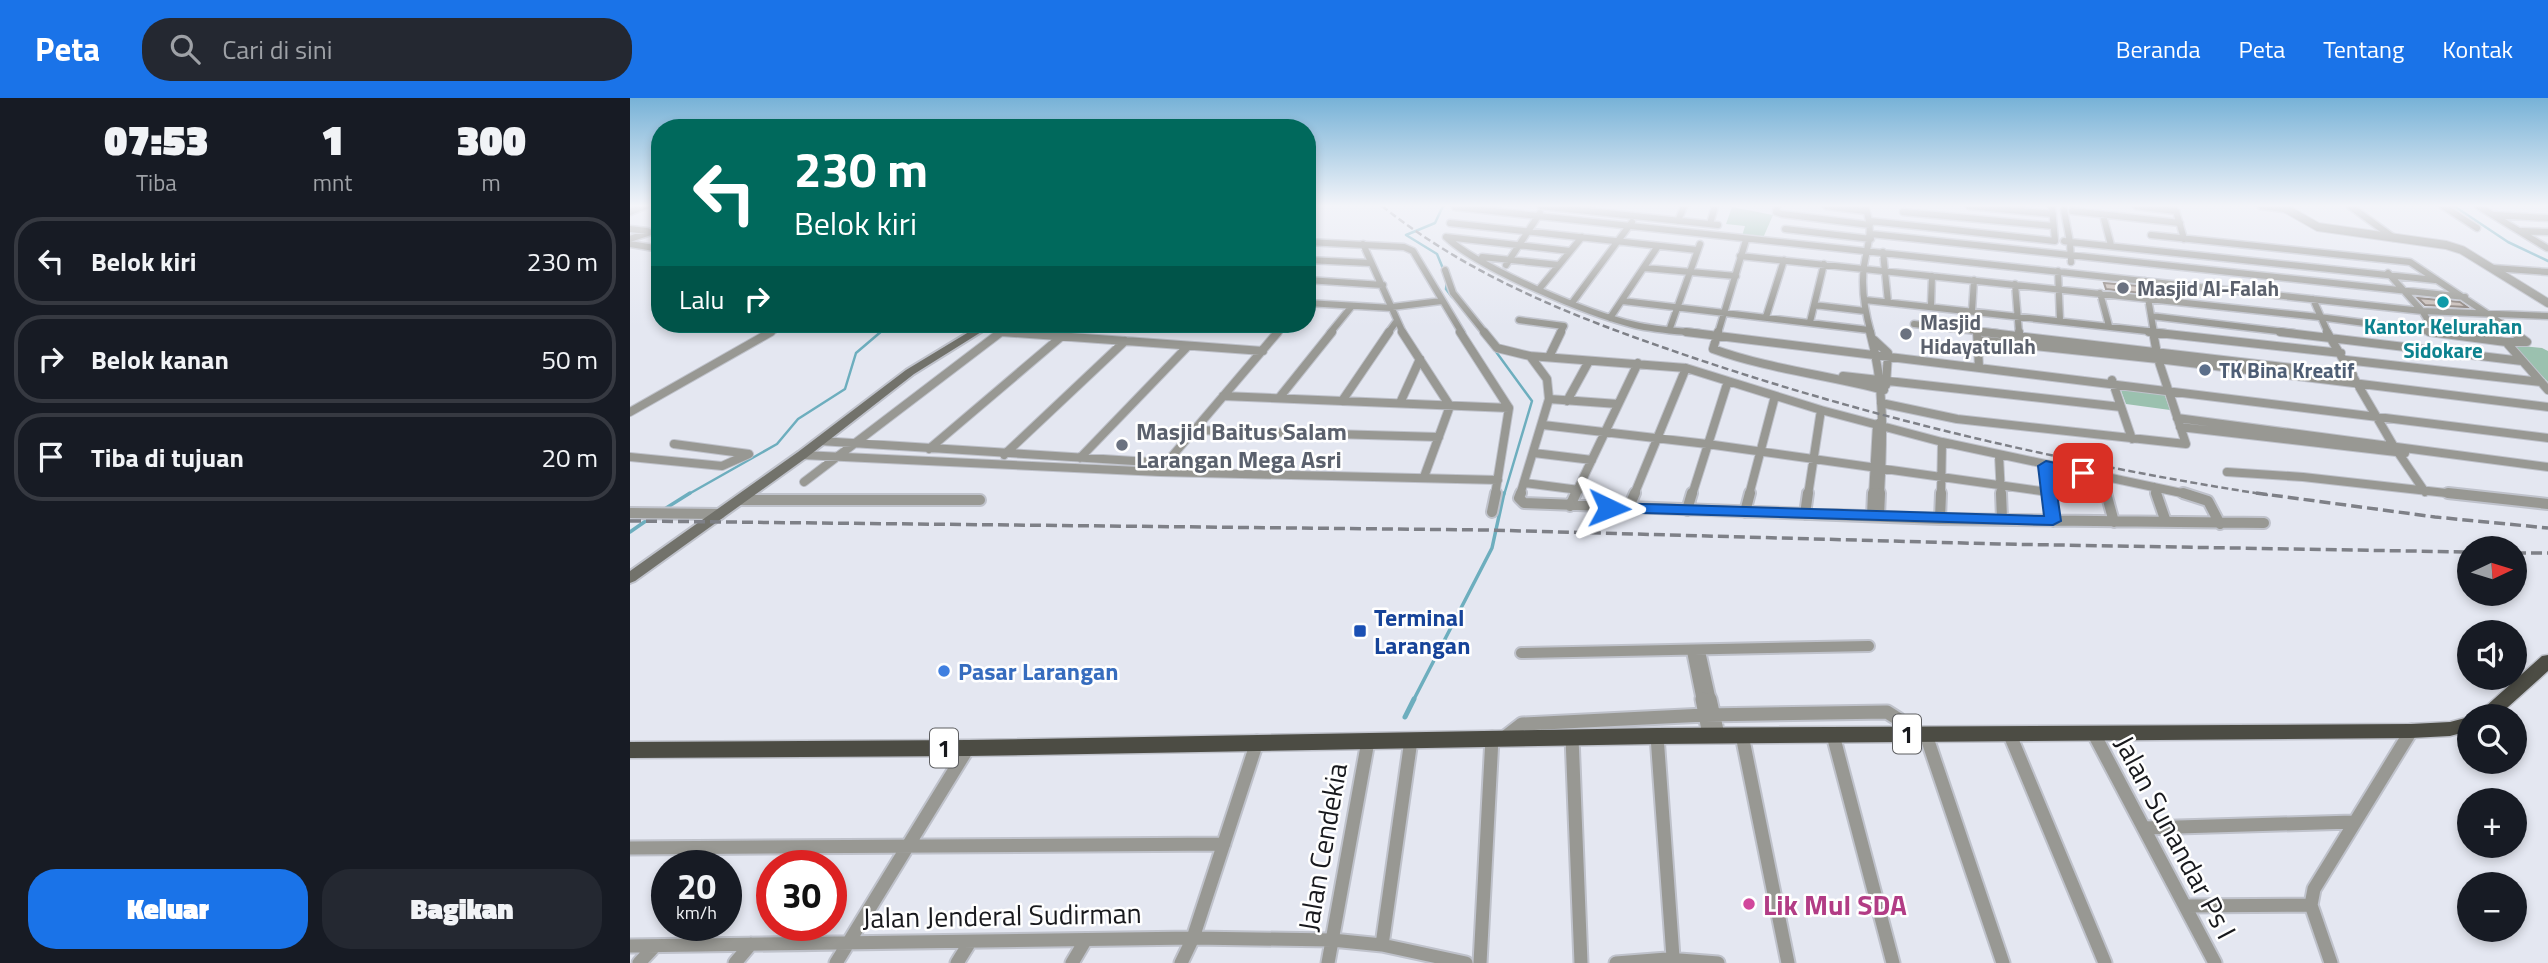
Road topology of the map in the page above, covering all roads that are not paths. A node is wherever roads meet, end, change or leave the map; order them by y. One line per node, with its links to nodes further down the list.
1 (1364, 246): 34 (street)
2 (1395, 246): 65 (street)
3 (1455, 246): 28 (street)
4 (1517, 246): 32 (street)
5 (1521, 246): 23 (street)
6 (1574, 246): 23 (street)
7 (1614, 246): 69 (street)
8 (1658, 246): 37 (street)
9 (1662, 246): 21 (street)
10 (1699, 246): 21 (street)
11 (1744, 246): 26 (street)
12 (1806, 246): 24 (street)
13 (1869, 246): 24 (street)
14 (1969, 246): 27 (street)
15 (2070, 246): 27 (street)
16 (2123, 246): 22 (street)
17 (2154, 246): 22 (street)
18 (2219, 246): 29 (street)
19 (2251, 246): 30 (street)
20 (2449, 246): 39 (street)
21 (1697, 250): 43 (street)
22 (2155, 250): 29 (street)
23 (1570, 251): 36 (street)
24 (1868, 252): 25 (street); 38 (street)
25 (1884, 253): 42 (street); 44 (street)
26 (1740, 256): 33 (street); 49 (street)
27 (2070, 256): 45 (street); 47 (street)
28 (1475, 257): 32 (street); 41 (street)
29 (2223, 258): 45 (street); 48 (street)
30 (2375, 259): 48 (street); 52 (street)
31 (1316, 260): 34 (street)
32 (1508, 260): 36 (street); 41 (street)
33 (1784, 261): 35 (street); 84 (street)
34 (1371, 263): 56 (street)
35 (1824, 264): 38 (street); 72 (street)
36 (1559, 265): 57 (street)
37 (1645, 268): 43 (street); 66 (street)
38 (1864, 268): 42 (street); 64 (street)
39 (2493, 268): 46 (street); 70 (street)
40 (1445, 270): 119 (street)
41 (1502, 271): 57 (street)
42 (1883, 271): 50 (street); 68 (street)
43 (1691, 272): 49 (street); 76 (street)
44 (2059, 272): 47 (street); 58 (street)
45 (2228, 272): 59 (street); 60 (street)
46 (2548, 272)
47 (2073, 273): 54 (street)
48 (2390, 275): 52 (street); 60 (street)
49 (1736, 276): 80 (street)
50 (1932, 276): 51 (street); 73 (street)
51 (1974, 280): 55 (street); 78 (street)
52 (2436, 280): 62 (street)
53 (1316, 281): 56 (street)
54 (2145, 282): 59 (street); 63 (street)
55 (2015, 284): 58 (street); 81 (street)
56 (1383, 285): 75 (street)
57 (1540, 288): 69 (street)
58 (2058, 289): 61 (street); 89 (street)
59 (2239, 292): 67 (street)
60 (2405, 292): 62 (street); 79 (street)
61 (2100, 293): 63 (street); 94 (street)
62 (2465, 297): 82 (street)
63 (2148, 299): 83 (street); 85 (street)
64 (1866, 300): 68 (street); 77 (street)
65 (1441, 301): 75 (street); 150 (street)
66 (1623, 301): 76 (street); 87 (street)
67 (2314, 301): 79 (street); 85 (street)
68 (1888, 302): 73 (street)
69 (1572, 303): 87 (street)
70 (2548, 303)
71 (1316, 304): 74 (street)
72 (1814, 305): 77 (street); 92 (street)
73 (1931, 305): 78 (street)
74 (1352, 306): 75 (street); 141 (street)
75 (1392, 308): 91 (street)
76 (1677, 308): 80 (street); 95 (street)
77 (1865, 311): 96 (street)
78 (1972, 311): 81 (street)
79 (2422, 312): 82 (street); 98 (street)
80 (1725, 313): 84 (street); 104 (street)
81 (2017, 315): 89 (street); 107 (street)
82 (2491, 315): 86 (street); 112 (street)
83 (2151, 316): 90 (street); 97 (street)
84 (1766, 317): 92 (street)
85 (2319, 317): 98 (street); 109 (street)
86 (2548, 317)
87 (1611, 318): 95 (street)
88 (1519, 320): 121 (street)
89 (2060, 320): 94 (street)
90 (2196, 321): 108 (street); 109 (street)
91 (1396, 322): 122 (street); 143 (street)
92 (1810, 322): 96 (street)
93 (1913, 324): 105 (street)
94 (2109, 326): 97 (street)
95 (1670, 328): 104 (street)
96 (1868, 330): 110 (street)
97 (2152, 331): 108 (street); 118 (street)
98 (2436, 332): 112 (street)
99 (768, 333): 152 (street)
100 (974, 333): 164 (main road)
101 (999, 333): 168 (street)
102 (1016, 333): 106 (street)
103 (1278, 333): 115 (street)
104 (1714, 334): 116 (street); 130 (street)
105 (1978, 335): 107 (street); 114 (street); 126 (street)
106 (1062, 336): 111 (street); 170 (street)
107 (2019, 336): 114 (street)
108 (2202, 337): 120 (street)
109 (2331, 337): 120 (street); 124 (street)
110 (1874, 340): 116 (street); 117 (street)
111 (1125, 341): 113 (street); 176 (street)
112 (2506, 342): 124 (street)
113 (1188, 346): 115 (street); 180 (street)
114 (2080, 347): 118 (street)
115 (1263, 351): 139 (street)
116 (1876, 354): 117 (street); 131 (street)
117 (1888, 355): 126 (street); 131 (street)
118 (2158, 355): 127 (street); 136 (street)
119 (1530, 356): 121 (street); 142 (street)
120 (2343, 356): 129 (street); 134 (street)
121 (1549, 357): 123 (street)
122 (1420, 359): 145 (street); 147 (street)
123 (1589, 361): 125 (street); 144 (street)
124 (2522, 361): 134 (street)
125 (1638, 363): 128 (street); 146 (street)
126 (1979, 365): 133 (street)
127 (2247, 366): 129 (street); 135 (street)
128 (1686, 368): 132 (street); 162 (street)
129 (2353, 375): 135 (street)
130 (1832, 376): 131 (street); 138 (street)
131 (1883, 380): 138 (street); 148 (street)
132 (1728, 381): 140 (street); 169 (street)
133 (2112, 381): 136 (street); 148 (street)
134 (2541, 382): 137 (street)
135 (2359, 383): 149 (street); 153 (street)
136 (2167, 388): 153 (street); 154 (street)
137 (2548, 390)
138 (1881, 395): 155 (street); 163 (street)
139 (1223, 396): 141 (street); 157 (street)
140 (1775, 396): 151 (street); 173 (street)
141 (1279, 398): 143 (street)
142 (1549, 399): 144 (street); 156 (street)
143 (1342, 401): 145 (street)
144 (1567, 401): 146 (street)
145 (1399, 403): 147 (street)
146 (1618, 404): 159 (street)
147 (1450, 406): 150 (street); 161 (street)
148 (2121, 407): 163 (street)
149 (2548, 407)
150 (1509, 408): 192 (street)
151 (1821, 410): 155 (street); 181 (street)
152 (630, 412)
153 (2376, 415): 160 (street); 171 (street)
154 (2179, 422): 158 (street); 163 (street); 165 (street)
155 (1881, 424): 166 (street); 185 (street)
156 (1543, 425): 159 (street); 174 (street)
157 (1194, 430): 161 (street); 186 (street)
158 (2279, 431): 165 (street); 171 (street)
159 (1605, 432): 162 (street); 182 (street)
160 (2548, 436)
161 (1439, 437): 190 (street)
162 (1656, 438): 169 (street); 204 (street)
163 (2132, 439)
164 (820, 441): 168 (street); 175 (main road)
165 (2286, 441): 171 (street)
166 (1942, 442): 177 (street); 191 (street)
167 (674, 444): 178 (street)
168 (851, 444): 170 (street); 179 (street)
169 (1707, 444): 173 (street); 205 (street)
170 (929, 449): 172 (street)
171 (2395, 449): 187 (street); 199 (street)
172 (957, 451): 176 (street); 183 (street)
173 (1759, 452): 181 (street); 207 (street)
174 (1534, 453): 182 (street); 194 (street)
175 (802, 455): 179 (street); 200 (main road)
176 (1004, 455): 180 (street)
177 (1999, 456): 184 (street); 195 (street)
178 (630, 457)
179 (833, 458): 183 (street); 193 (street)
180 (1080, 458): 186 (street)
181 (1812, 459): 185 (street); 210 (street)
182 (1592, 460): 197 (street)
183 (945, 462): 186 (street)
184 (2046, 466): 189 (street); 198 (street)
185 (1876, 467): 191 (street); 211 (street)
186 (1163, 468): 190 (street)
187 (2548, 468)
188 (2227, 472): 199 (street)
189 (2101, 476): 196 (street); 215 (street)
190 (1423, 477): 192 (street)
191 (1940, 477): 195 (street); 212 (street)
192 (1498, 480): 206 (street)
193 (804, 482)
194 (1525, 483): 197 (street); 203 (street)
195 (2000, 486): 198 (street); 213 (street)
196 (2154, 487): 216 (street); 218 (street)
197 (1579, 490): 203 (street)
198 (2048, 492): 214 (street)
199 (2425, 492): 202 (street)
200 (740, 500): 201 (street); 209 (main road)
201 (980, 500)
202 (2548, 504)
203 (1570, 506): 204 (street)
204 (1628, 509): 205 (street)
205 (1687, 510): 207 (street)
206 (1492, 512)
207 (1745, 512): 210 (street)
208 (630, 513): 209 (street)
209 (720, 514): 219 (main road)
210 (1805, 514): 211 (street)
211 (1876, 516): 212 (street)
212 (1940, 519): 213 (street)
213 (2002, 519): 214 (street)
214 (2053, 521): 215 (street)
215 (2114, 522): 216 (street)
216 (2166, 522): 218 (street)
217 (2264, 523): 218 (street)
218 (2220, 524)
219 (630, 578)
220 (1869, 646): 221 (street)
221 (1696, 651): 222 (street); 225 (street)
222 (1521, 653)
223 (2548, 661): 224 (highway)
224 (2499, 704)
225 (1712, 725): 228 (street); 230 (highway, 1); 233 (highway, 1); 235 (street)
226 (2457, 727): 227 (highway, 1)
227 (2411, 731): 229 (highway, 1); 241 (street)
228 (1917, 734): 231 (highway, 1); 232 (highway, 1); 272 (street)
229 (2094, 734): 232 (highway, 1); 242 (street, Jalan Sunandar Ps I)
230 (1742, 735): 231 (highway, 1); 270 (street)
231 (1833, 735): 271 (street)
232 (2010, 735): 273 (street)
233 (1657, 736): 234 (highway, 1); 257 (street)
234 (1572, 737): 235 (highway, 1); 267 (street)
235 (1498, 738): 236 (highway, 1); 266 (street)
236 (1411, 740): 237 (highway, 1); 254 (street)
237 (1368, 741): 238 (highway, 1); 250 (street, Jalan Cendekia)
238 (1258, 742): 239 (highway, 1); 243 (street)
239 (968, 748): 240 (highway, 1); 244 (street)
240 (630, 750)
241 (2353, 822): 242 (street); 246 (street)
242 (2144, 828): 247 (street, Jalan Sunandar Ps I)
243 (1224, 844): 244 (street); 248 (street)
244 (908, 847): 245 (street); 253 (street)
245 (630, 848)
246 (2311, 905): 247 (street); 275 (street)
247 (2185, 906): 274 (street, Jalan Sunandar Ps I)
248 (1193, 939): 249 (street, Jalan Jenderal Sudirman); 250 (street, Jalan Jenderal Sudirman); 263 (street)
249 (1085, 941): 251 (street, Jalan Jenderal Sudirman); 262 (street)
250 (1339, 941): 254 (street, Jalan Jenderal Sudirman); 264 (street, Jalan Cendekia)
251 (970, 942): 253 (street, Jalan Jenderal Sudirman); 261 (street)
252 (751, 944): 253 (street, Jalan Jenderal Sudirman); 256 (street, Jalan Jenderal Sudirman); 259 (street)
253 (850, 944): 260 (street)
254 (1382, 945): 265 (street, Jalan Jenderal Sudirman)
255 (630, 946): 256 (street, Jalan Jenderal Sudirman)
256 (655, 946): 258 (street)
257 (1673, 957): 268 (street); 269 (street)
258 (639, 963)
259 (735, 963)
260 (836, 963)
261 (957, 963)
262 (1072, 963)
263 (1181, 963)
264 (1328, 963)
265 (1466, 963)
266 (1480, 963)
267 (1581, 963)
268 (1616, 963)
269 (1718, 963)
270 (1788, 963)
271 (1893, 963)
272 (2003, 963)
273 (2105, 963)
274 (2214, 963)
275 (2331, 963)

